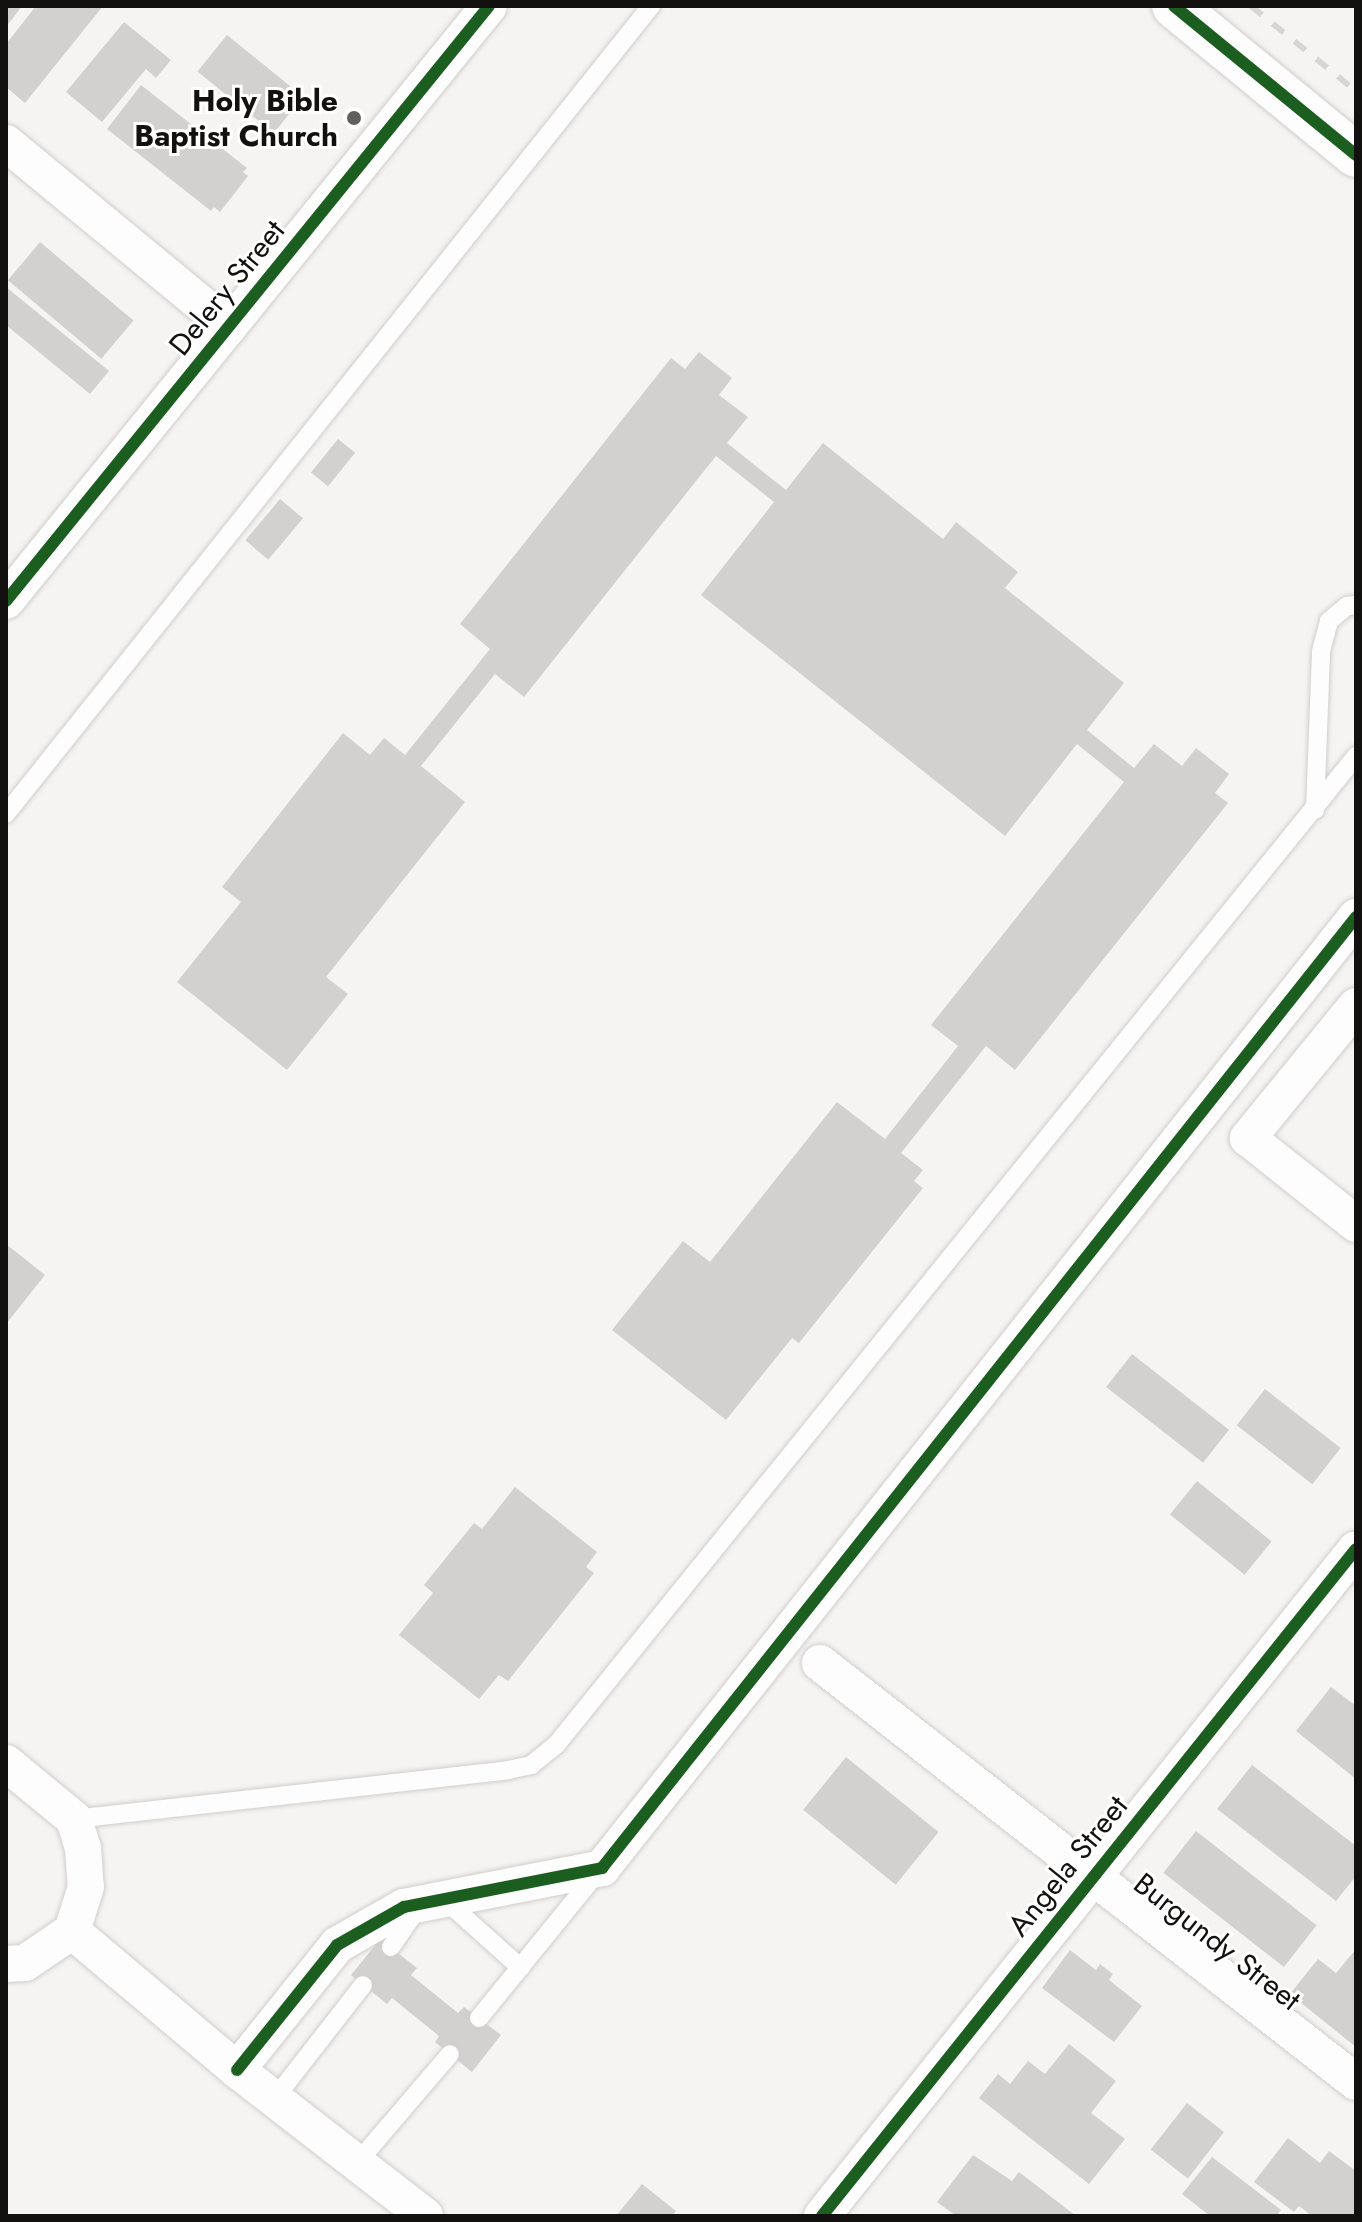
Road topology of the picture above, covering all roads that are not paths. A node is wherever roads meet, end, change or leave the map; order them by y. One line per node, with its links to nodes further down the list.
1 (489, 6): 6 (street, Delery Street)
2 (651, 6): 11 (lane)
3 (1174, 6): 5 (main road)
4 (6, 143): 6 (street)
5 (1356, 155)
6 (229, 327): 7 (street, Delery Street)
7 (6, 601)
8 (1356, 605): 10 (lane)
9 (1356, 756): 10 (lane)
10 (1315, 810): 18 (lane)
11 (6, 814)
12 (1356, 917): 19 (street)
13 (1356, 1006): 14 (street)
14 (1356, 1224)
15 (1356, 1549): 20 (street, Angela Street)
16 (820, 1663): 20 (street, Burgundy Street)
17 (6, 1763): 18 (street)
18 (74, 1819): 22 (street)
19 (602, 1868): 21 (street); 25 (lane)
20 (1091, 1878): 30 (street, Burgundy Street); 34 (street, Angela Street)
21 (432, 1901): 23 (lane); 25 (lane); 29 (street)
22 (72, 1931): 24 (street); 29 (street)
23 (391, 1947)
24 (6, 1964)
25 (521, 1968): 27 (lane)
26 (363, 1985): 31 (lane)
27 (479, 2018)
28 (450, 2054): 32 (lane)
29 (237, 2070): 31 (street)
30 (1356, 2082)
31 (275, 2098): 32 (street)
32 (357, 2163): 33 (street)
33 (425, 2216)
34 (822, 2216)

